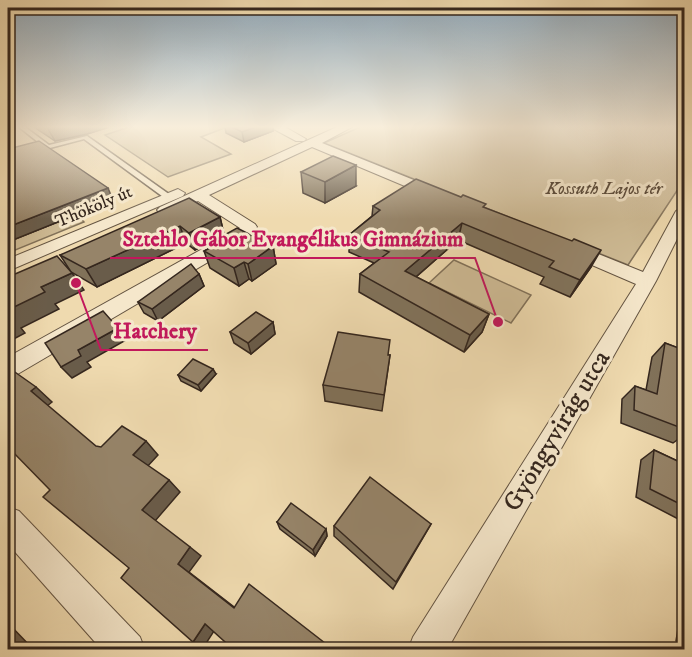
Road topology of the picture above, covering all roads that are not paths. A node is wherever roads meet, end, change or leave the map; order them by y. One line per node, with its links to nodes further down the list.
1 (114, 158): 6 (lane)
2 (265, 158): 6 (street, Thököly út)
3 (273, 158): 5 (street, Thököly út)
4 (347, 158): 7 (street)
5 (199, 195): 11 (street, Thököly út); 13 (street)
6 (169, 197): 10 (street, Thököly út)
7 (455, 202)
8 (684, 211): 12 (street, Gyöngyvirág utca)
9 (560, 245): 12 (street)
10 (8, 265)
11 (8, 279)
12 (647, 281): 16 (street, Gyöngyvirág utca)
13 (8, 368)
14 (8, 522): 15 (street)
15 (127, 650)
16 (426, 650)

